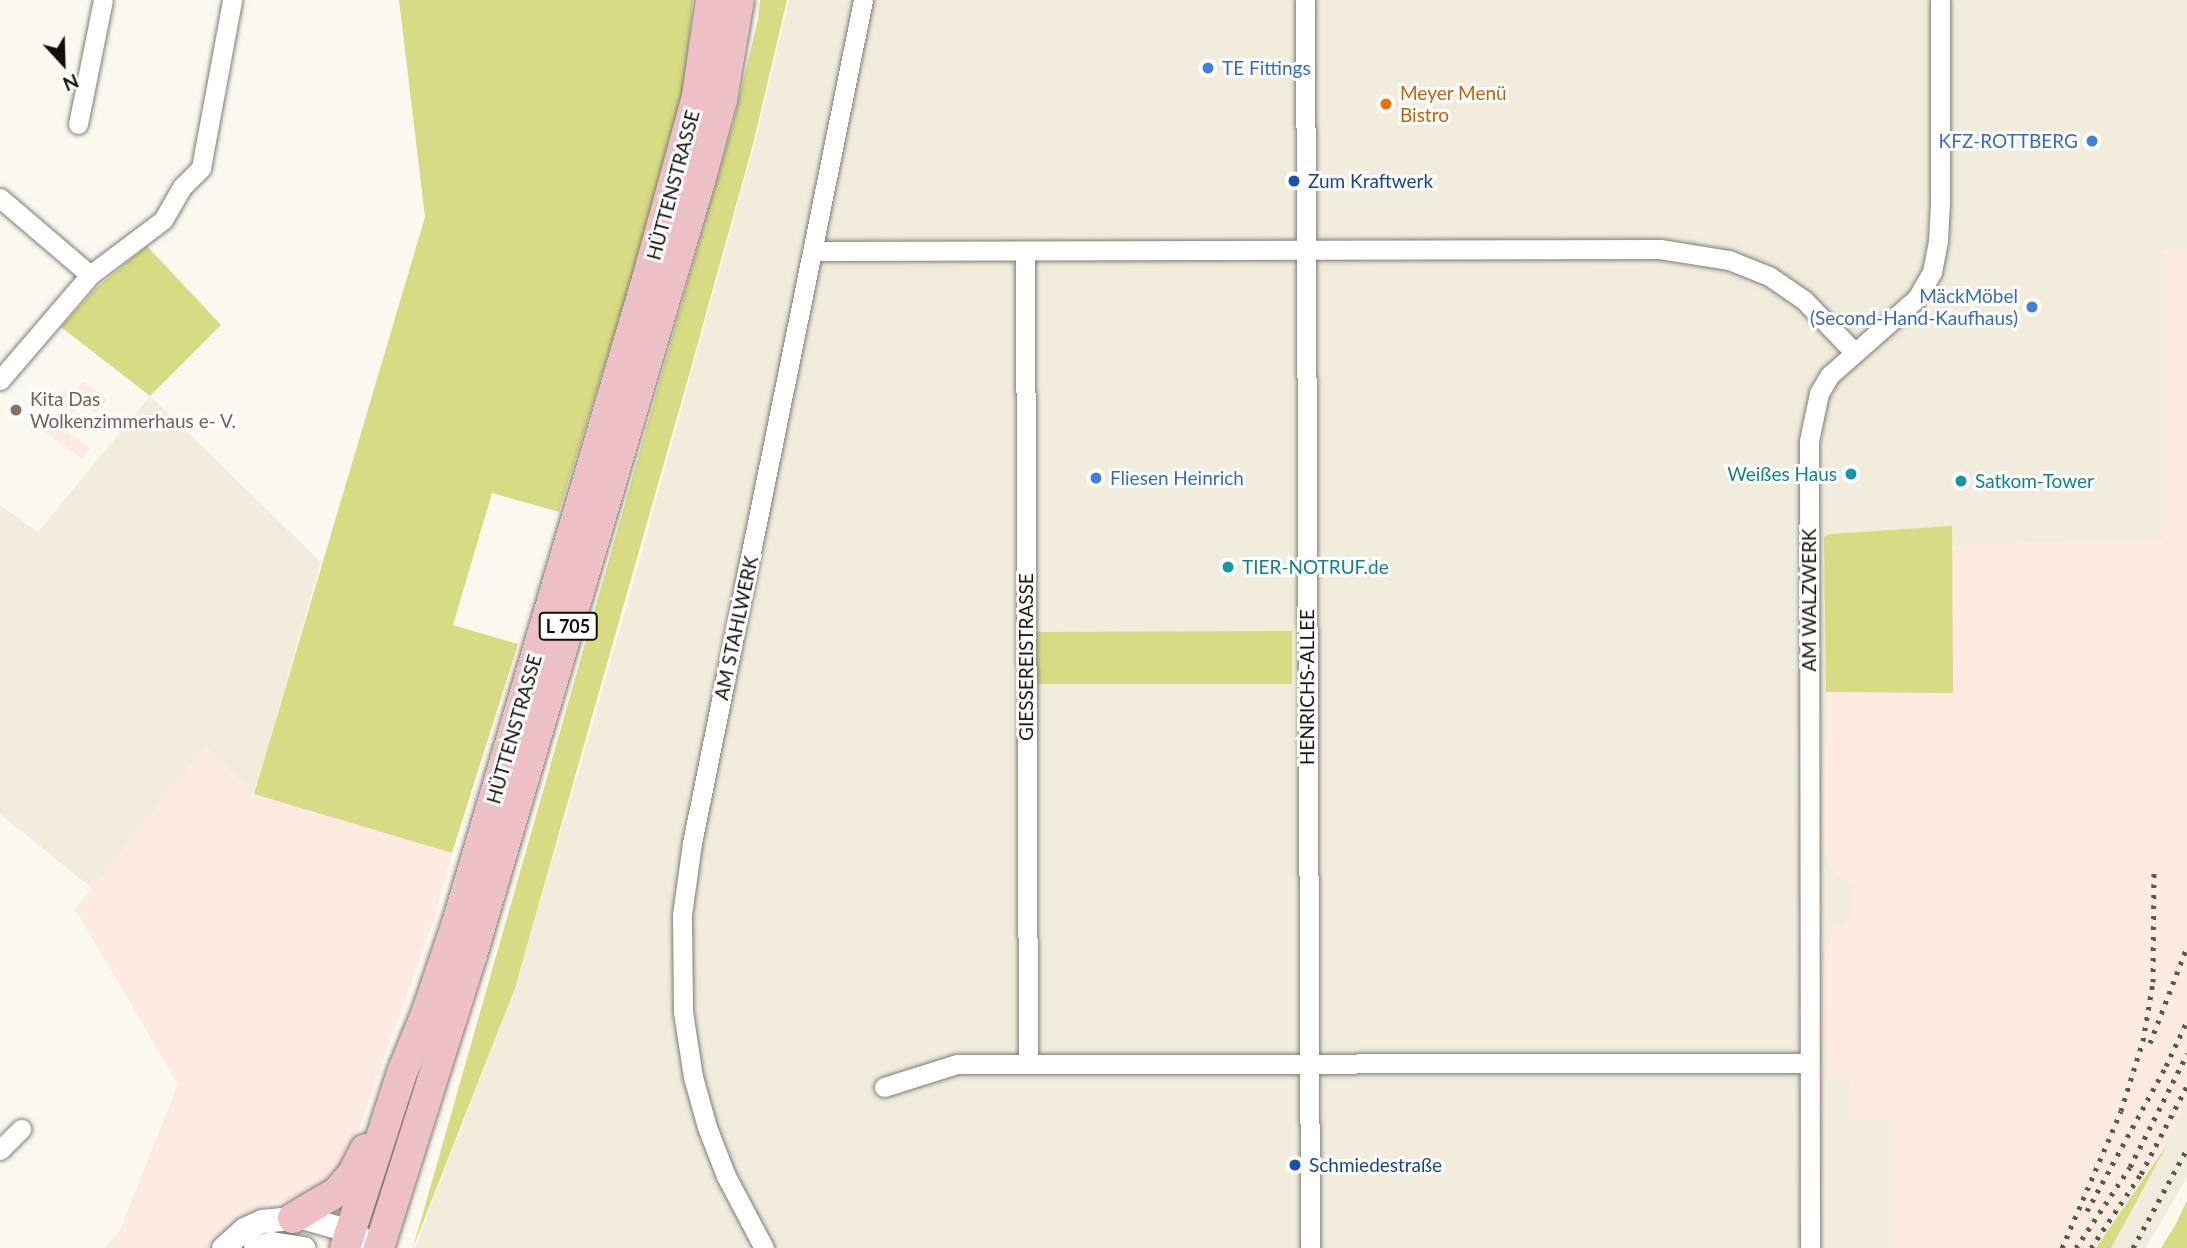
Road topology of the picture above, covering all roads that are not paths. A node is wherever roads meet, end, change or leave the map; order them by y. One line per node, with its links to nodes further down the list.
1 (103, 0): 8 (street)
2 (232, 0): 13 (street)
3 (711, 0): 19 (main road, HÜTTENSTRASSE / L 705)
4 (739, 0): 28 (main road, HÜTTENSTRASSE / L 705)
5 (863, 0): 11 (street, AM STAHLWERK)
6 (1305, 0): 10 (street, HENRICHS-ALLEE)
7 (1940, 0): 14 (street, AM WALZWERK)
8 (78, 124)
9 (0, 198): 13 (street)
10 (1305, 248): 12 (street); 14 (street); 17 (street, HENRICHS-ALLEE)
11 (814, 251): 12 (street); 29 (street, AM STAHLWERK)
12 (1025, 252): 16 (street, GIESSEREISTRASSE)
13 (90, 275): 15 (street)
14 (1854, 352): 18 (street, AM WALZWERK)
15 (0, 380)
16 (1028, 1063): 17 (street); 20 (street)
17 (1309, 1063): 18 (street); 30 (street, HENRICHS-ALLEE)
18 (1810, 1063): 31 (street, AM WALZWERK)
19 (403, 1070): 23 (main road, L 705); 24 (main road, HÜTTENSTRASSE / L 705)
20 (884, 1087)
21 (21, 1129): 22 (street)
22 (0, 1150)
23 (293, 1218): 24 (street); 25 (street)
24 (348, 1239): 28 (street)
25 (223, 1248)
26 (255, 1248): 27 (street)
27 (304, 1248)
28 (377, 1248)
29 (764, 1248)
30 (1310, 1248)
31 (1810, 1248)

